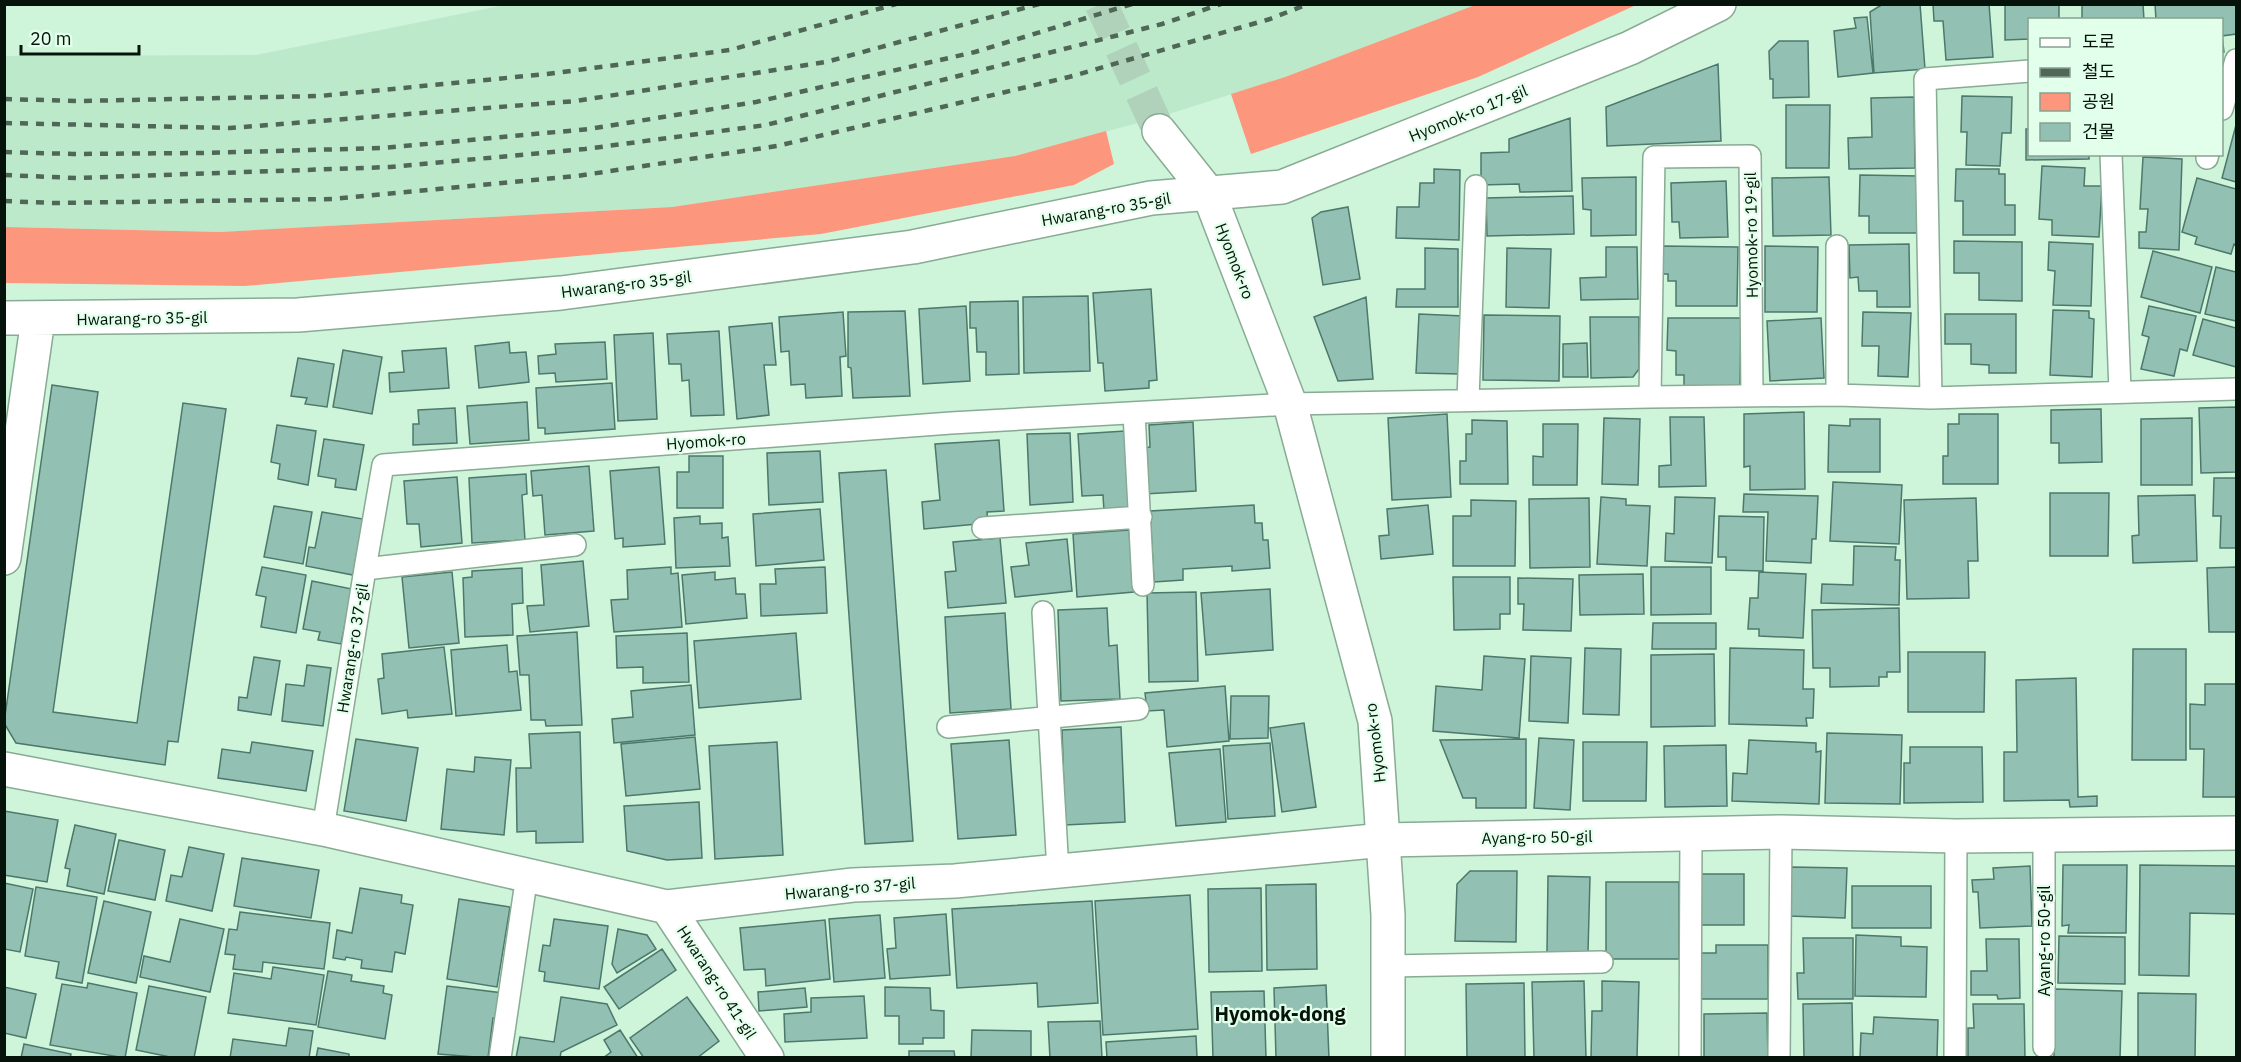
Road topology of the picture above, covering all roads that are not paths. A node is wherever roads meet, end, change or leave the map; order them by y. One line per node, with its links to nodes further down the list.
1 (1719, 4): 8 (street, Hyomok-ro 17-gil)
2 (2236, 60): 4 (lane)
3 (2028, 71): 17 (lane)
4 (2223, 106)
5 (1160, 131): 8 (street, Hyomok-ro)
6 (2111, 156): 13 (lane)
7 (1476, 186): 18 (lane)
8 (1209, 194): 11 (street, Hwarang-ro 35-gil); 19 (street, Hyomok-ro)
9 (1837, 246): 14 (lane)
10 (4, 318): 11 (street, Hwarang-ro 35-gil)
11 (38, 319): 24 (street)
12 (2236, 389): 13 (lane)
13 (2120, 391): 17 (lane)
14 (1837, 395): 16 (lane); 17 (lane)
15 (1650, 396): 16 (lane); 16 (lane, Hyomok-ro 19-gil); 18 (lane)
16 (1752, 396)
17 (1931, 398)
18 (1468, 399): 19 (lane)
19 (1290, 404): 20 (lane, Hyomok-ro); 38 (street, Hyomok-ro)
20 (1134, 413): 21 (lane); 25 (lane, Hyomok-ro)
21 (1141, 517): 22 (lane); 26 (lane)
22 (983, 528)
23 (575, 545): 25 (lane, Hwarang-ro 37-gil)
24 (4, 558)
25 (364, 569): 32 (lane, Hwarang-ro 37-gil)
26 (1143, 585)
27 (1043, 612): 29 (lane)
28 (1138, 709): 29 (lane)
29 (1050, 718): 30 (lane); 39 (lane)
30 (948, 727)
31 (4, 769): 32 (street, Hwarang-ro 37-gil)
32 (323, 829): 40 (street, Hwarang-ro 37-gil)
33 (1781, 832): 35 (street, Ayang-ro 50-gil); 37 (street, Ayang-ro 50-gil); 49 (lane)
34 (2236, 833): 36 (street, Ayang-ro 50-gil)
35 (1691, 834): 38 (street, Ayang-ro 50-gil); 48 (lane)
36 (2044, 835): 37 (street, Ayang-ro 50-gil); 44 (lane, Ayang-ro 50-gil)
37 (1956, 836): 50 (lane)
38 (1384, 840): 39 (street, Hwarang-ro 37-gil); 43 (street, Hyomok-ro)
39 (1058, 870): 41 (street, Hwarang-ro 37-gil)
40 (527, 875): 41 (street, Hwarang-ro 37-gil); 45 (lane)
41 (668, 907): 46 (street, Hwarang-ro 41-gil)
42 (1602, 962): 43 (lane)
43 (1388, 966): 47 (street, Hyomok-ro)
44 (2044, 1047)
45 (501, 1058)
46 (766, 1058)
47 (1388, 1058)
48 (1690, 1058)
49 (1779, 1058)
50 (1955, 1058)

